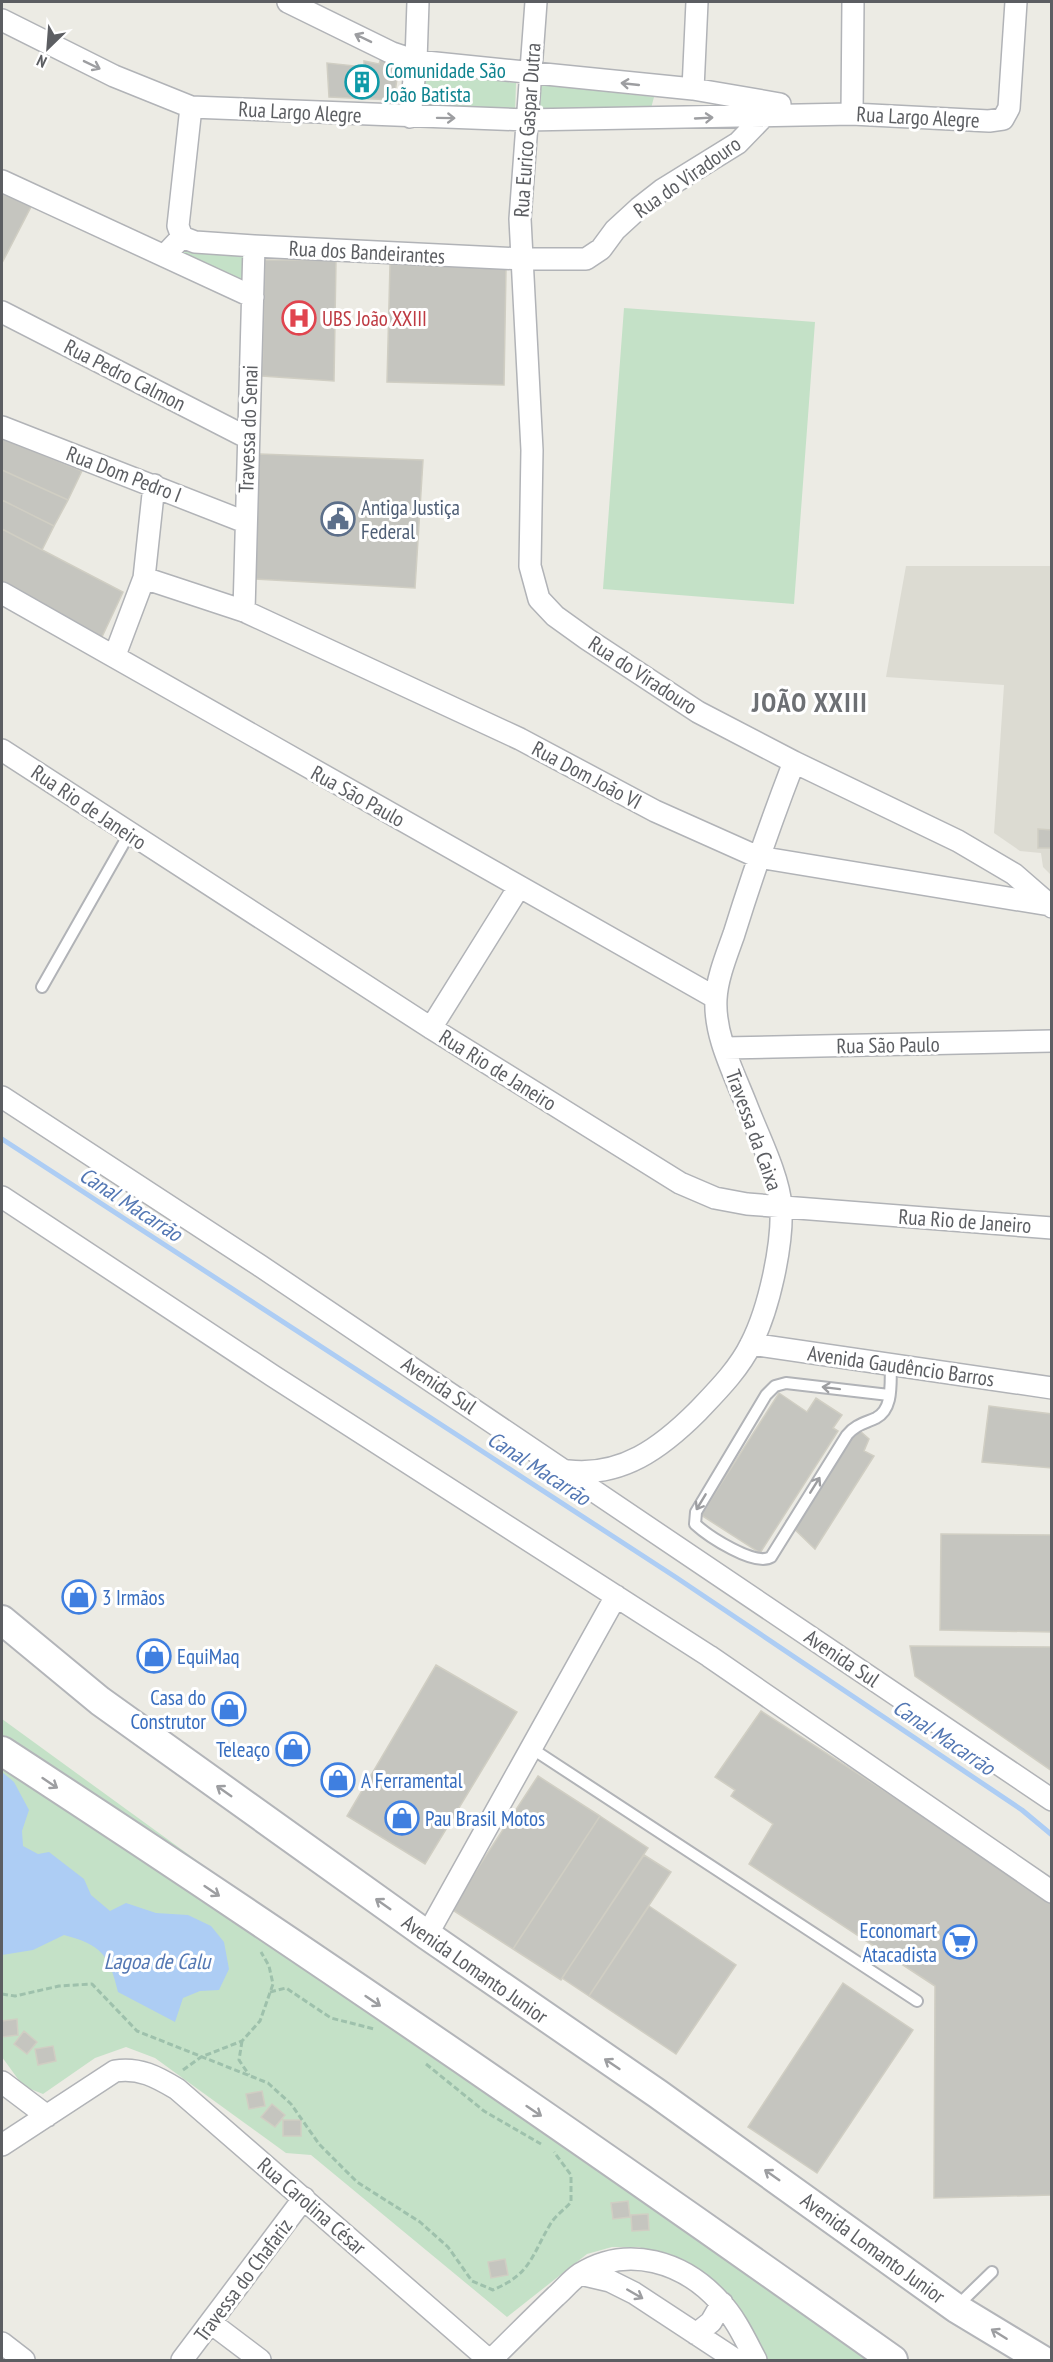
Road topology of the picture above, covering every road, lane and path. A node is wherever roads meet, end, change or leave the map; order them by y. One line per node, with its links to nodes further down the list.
1 (288, 2): 8 (street, Rua Largo Alegre, one-way to 1)
2 (418, 2): 8 (street)
3 (536, 2): 9 (street, Rua Eurico Gaspar Dutra)
4 (697, 2): 11 (street)
5 (853, 2): 14 (street)
6 (1016, 2): 14 (street, Rua Largo Alegre)
7 (2, 21): 12 (street, Rua Largo Alegre, one-way to 12)
8 (416, 61): 9 (street, Rua Largo Alegre); 15 (street)
9 (529, 73): 10 (street, Rua Largo Alegre, one-way to 9); 17 (street, Rua Eurico Gaspar Dutra)
10 (666, 88): 11 (street, Rua Largo Alegre); 16 (street)
11 (693, 89): 14 (street, Rua Largo Alegre)
12 (191, 107): 15 (street, Rua Largo Alegre); 19 (street)
13 (766, 114): 14 (street, Rua Largo Alegre); 16 (street, Rua Largo Alegre, one-way to 13); 23 (street, Rua do Viradouro)
14 (843, 114)
15 (410, 117): 17 (street, Rua Largo Alegre, one-way to 17)
16 (666, 119): 17 (street, Rua Largo Alegre)
17 (526, 120): 22 (street, Rua Eurico Gaspar Dutra)
18 (2, 181): 21 (street)
19 (182, 237): 20 (street, Rua dos Bandeirantes); 21 (street)
20 (254, 246): 22 (street, Rua dos Bandeirantes); 24 (street, Travessa do Senai)
21 (165, 255): 24 (street)
22 (522, 259): 23 (street, Rua dos Bandeirantes); 35 (street, Rua do Viradouro)
23 (579, 260)
24 (253, 297): 27 (street, Travessa do Senai)
25 (2, 312): 27 (street, Rua Pedro Calmon)
26 (2, 427): 28 (street, Rua Dom Pedro I)
27 (248, 438): 29 (street, Travessa do Senai)
28 (154, 485): 29 (street, Rua Dom Pedro I); 30 (street)
29 (245, 522): 32 (street, Travessa do Senai)
30 (144, 578): 32 (street, Rua Dom João VI); 33 (street)
31 (2, 593): 33 (street, Rua São Paulo)
32 (244, 611): 37 (street, Rua Dom João VI)
33 (115, 655): 38 (street, Rua São Paulo)
34 (2, 750): 36 (street, Rua Rio de Janeiro)
35 (794, 762): 37 (street, Travessa da Caixa); 39 (street, Rua do Viradouro)
36 (129, 834): 40 (lane); 42 (street, Rua Rio de Janeiro)
37 (758, 858): 39 (street, Rua Dom João VI); 41 (street, Travessa da Caixa)
38 (519, 887): 41 (street, Rua São Paulo); 42 (street)
39 (1051, 906)
40 (42, 987)
41 (716, 998): 44 (street, Travessa da Caixa)
42 (431, 1028): 47 (street, Rua Rio de Janeiro)
43 (1052, 1041): 44 (street, Rua São Paulo)
44 (724, 1048): 47 (street, Travessa da Caixa)
45 (2, 1097): 53 (street, Avenida Sul)
46 (2, 1197): 54 (street)
47 (781, 1206): 48 (street, Rua Rio de Janeiro); 49 (street, Travessa da Caixa)
48 (1052, 1228)
49 (751, 1344): 50 (street, Avenida Gaudêncio Barros); 53 (street, Travessa da Caixa)
50 (891, 1365): 51 (street, Avenida Gaudêncio Barros); 52 (lane)
51 (1052, 1388)
52 (889, 1395): 52 (lane, one-way to 52)
53 (567, 1471): 58 (street, Avenida Sul)
54 (616, 1596): 56 (street); 59 (street)
55 (2, 1620): 60 (main road, Avenida Lomanto Junior, one-way to 55)
56 (531, 1748): 60 (street); 64 (lane)
57 (2, 1751): 90 (main road, one-way to 90)
58 (1052, 1800)
59 (1052, 1892)
60 (427, 1935): 80 (main road, Avenida Lomanto Junior, one-way to 60)
61 (257, 1945): 62 (path)
62 (270, 1992): 65 (path); 66 (path)
63 (2, 1994): 67 (path)
64 (917, 2001)
65 (384, 2031)
66 (242, 2041): 67 (path); 69 (path)
67 (201, 2057): 69 (path); 71 (path)
68 (422, 2060): 74 (path)
69 (249, 2076): 75 (path)
70 (2, 2082): 72 (street)
71 (166, 2082): 72 (street, Rua Carolina César); 76 (street, Rua Carolina César)
72 (47, 2116): 73 (street)
73 (2, 2145)
74 (543, 2145)
75 (553, 2151)
76 (304, 2198): 81 (street, Travessa do Chafariz); 87 (street, Rua Carolina César)
77 (992, 2272): 80 (lane)
78 (602, 2273): 79 (street); 82 (street, one-way to 82); 87 (street)
79 (722, 2303): 82 (street); 89 (street)
80 (956, 2308): 91 (main road, Avenida Lomanto Junior, one-way to 80)
81 (211, 2324): 85 (street, Travessa do Chafariz); 86 (street)
82 (696, 2334): 88 (street)
83 (2, 2343): 84 (street)
84 (24, 2361)
85 (182, 2361)
86 (260, 2361)
87 (490, 2361)
88 (736, 2361)
89 (756, 2361)
90 (893, 2361)
91 (1042, 2361)

